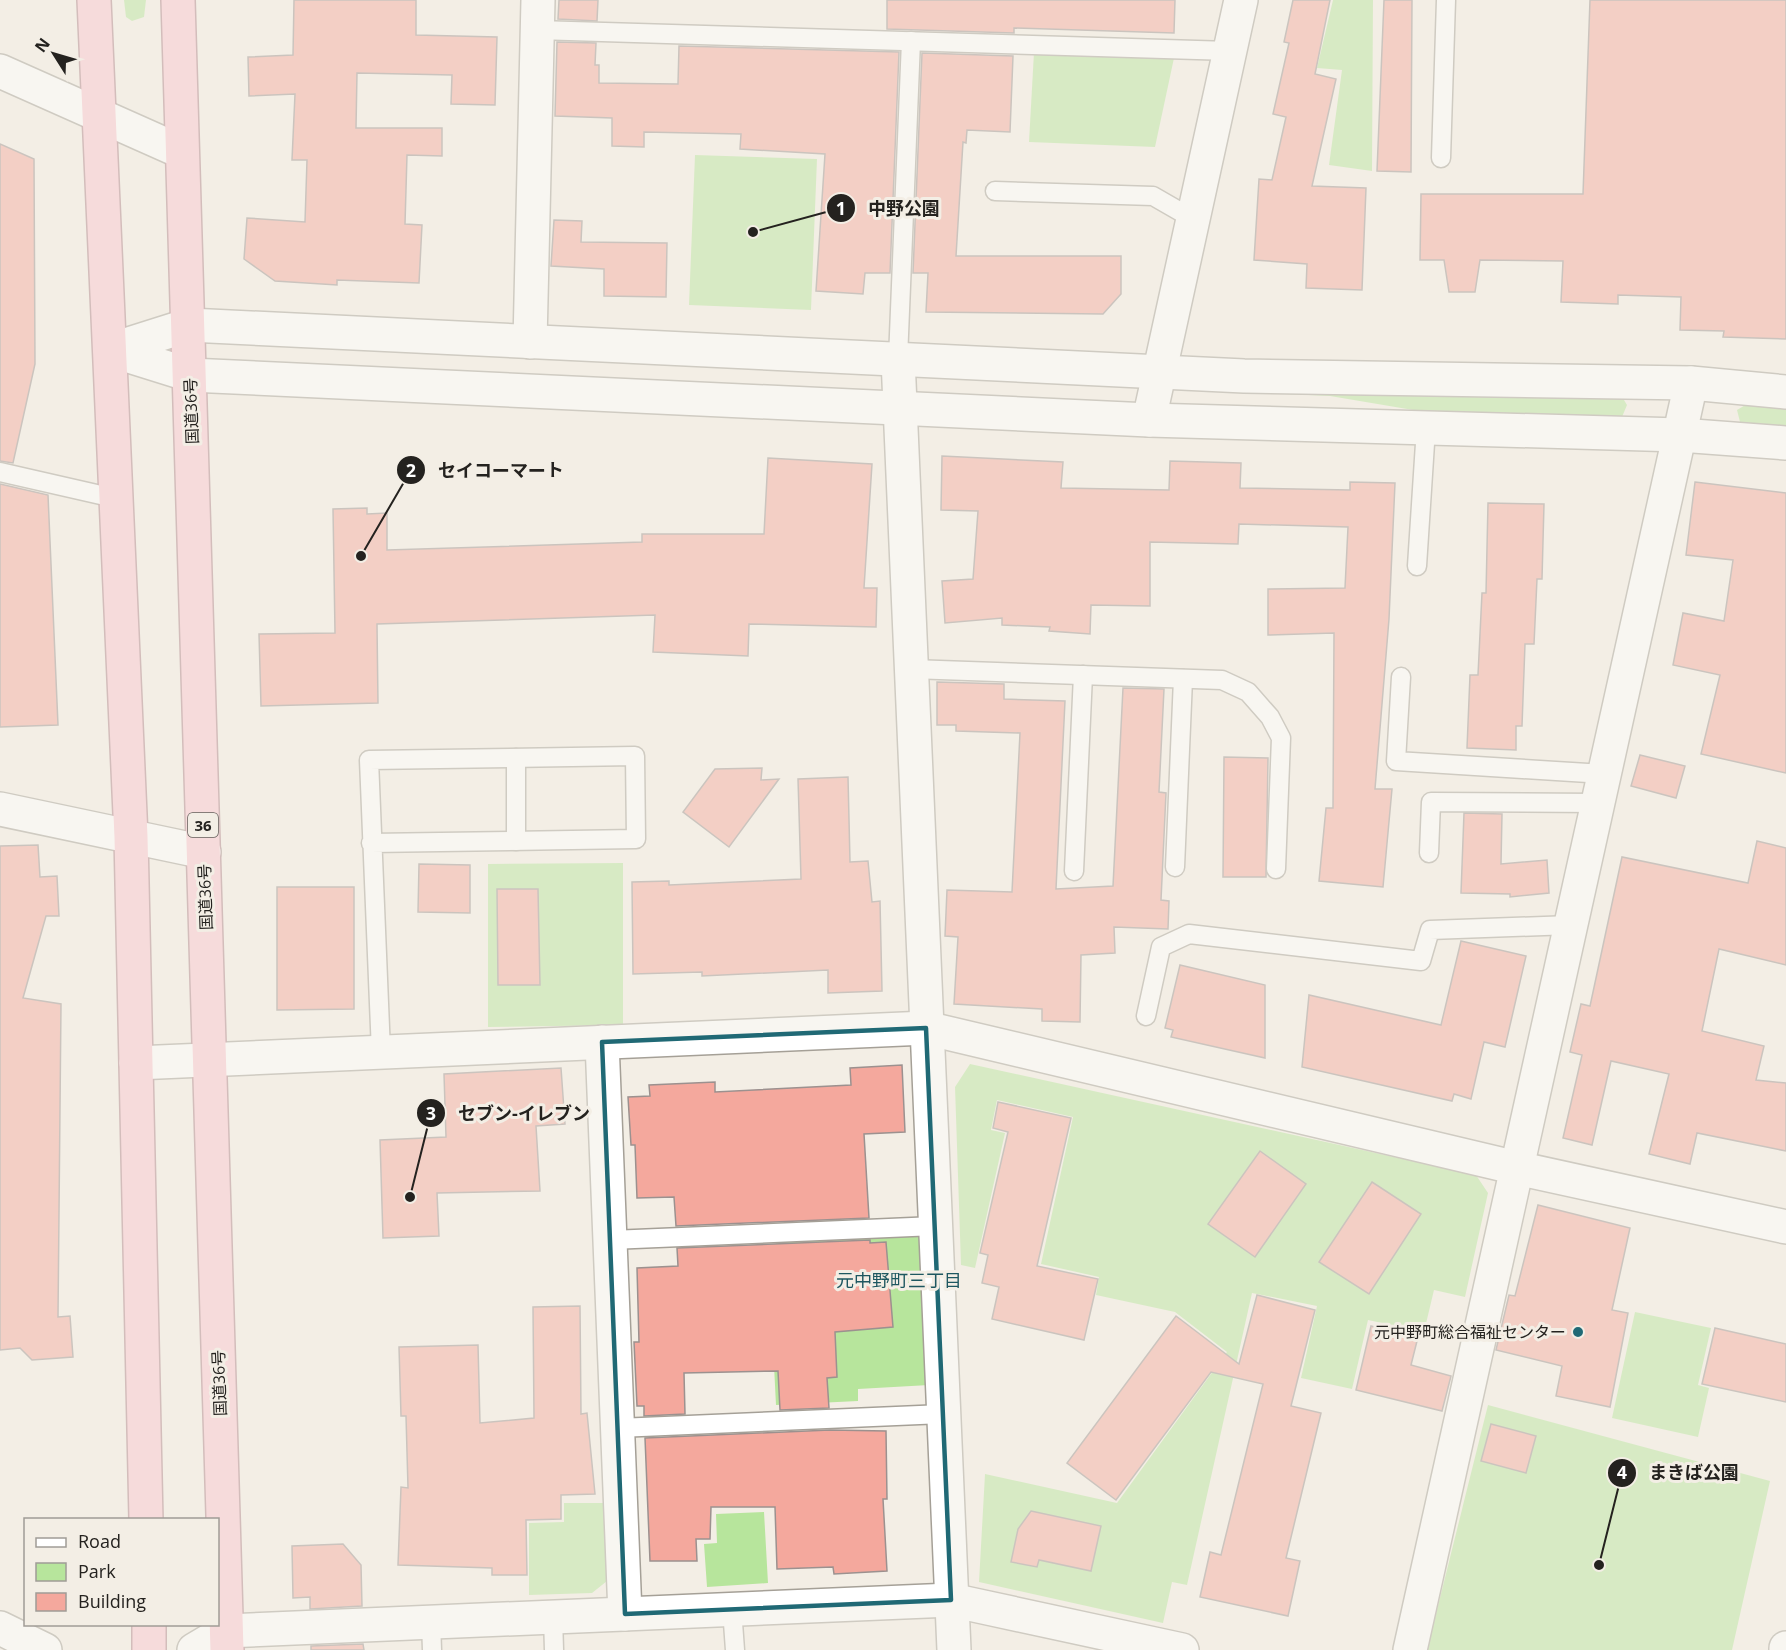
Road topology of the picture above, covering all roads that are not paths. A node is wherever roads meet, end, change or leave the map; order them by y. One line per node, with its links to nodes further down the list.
1 (94, 0): 9 (highway)
2 (178, 0): 10 (highway, 国道36号 / 36)
3 (1241, 0): 7 (street)
4 (1446, 0): 11 (lane)
5 (537, 15): 6 (lane); 15 (street)
6 (911, 41): 7 (lane); 17 (lane)
7 (1230, 51): 13 (street)
8 (0, 71): 9 (street)
9 (98, 114): 10 (street); 16 (highway)
10 (182, 152): 14 (highway, 国道36号 / 36)
11 (1441, 158)
12 (995, 191): 13 (lane)
13 (1193, 219): 18 (street)
14 (189, 325): 15 (street); 16 (street); 19 (highway, 国道36号 / 36)
15 (530, 342): 17 (street)
16 (110, 350): 19 (street); 28 (highway)
17 (898, 359): 18 (street); 22 (street)
18 (1160, 372): 20 (street); 23 (street)
19 (190, 375): 22 (street); 40 (highway, 国道36号 / 36)
20 (1691, 383): 21 (street); 25 (street)
21 (1786, 392)
22 (900, 407): 23 (street); 30 (street)
23 (1149, 420): 24 (street)
24 (1426, 428): 25 (street); 29 (lane)
25 (1680, 435): 26 (street); 35 (street)
26 (1786, 443)
27 (0, 472): 28 (lane)
28 (114, 498): 37 (highway)
29 (1417, 566)
30 (911, 669): 31 (lane); 47 (street)
31 (1083, 675): 33 (lane); 44 (lane)
32 (1401, 676): 35 (lane)
33 (1183, 679): 42 (lane); 43 (lane)
34 (516, 758): 38 (lane); 38 (lane); 39 (lane)
35 (1601, 788): 41 (lane); 45 (street)
36 (0, 808): 37 (street)
37 (131, 837): 40 (street); 51 (highway)
38 (516, 841): 39 (lane)
39 (371, 843): 49 (lane)
40 (204, 852): 50 (highway, 国道36号 / 36)
41 (1429, 853)
42 (1175, 867)
43 (1276, 869)
44 (1074, 871)
45 (1570, 925): 46 (lane); 52 (street)
46 (1146, 1016)
47 (926, 1028): 48 (street); 52 (street); 53 (street)
48 (603, 1042): 49 (street); 55 (street)
49 (381, 1052): 50 (street)
50 (210, 1059): 51 (street); 66 (highway, 国道36号 / 36)
51 (136, 1063): 58 (highway)
52 (1517, 1168): 54 (street); 74 (street)
53 (935, 1226): 55 (lane); 56 (street)
54 (1786, 1227)
55 (610, 1240): 57 (street)
56 (943, 1414): 57 (lane); 59 (street)
57 (618, 1428): 61 (street)
58 (146, 1518)
59 (951, 1600): 60 (street); 72 (street); 73 (street)
60 (732, 1609): 61 (street); 71 (lane)
61 (625, 1614): 62 (street)
62 (553, 1617): 65 (street); 70 (lane)
63 (149, 1626): 68 (highway)
64 (0, 1628): 67 (street)
65 (431, 1636): 66 (street)
66 (227, 1640): 69 (street)
67 (45, 1650)
68 (149, 1650)
69 (194, 1650)
70 (554, 1650)
71 (735, 1650)
72 (954, 1650)
73 (1182, 1650)
74 (1410, 1650)

